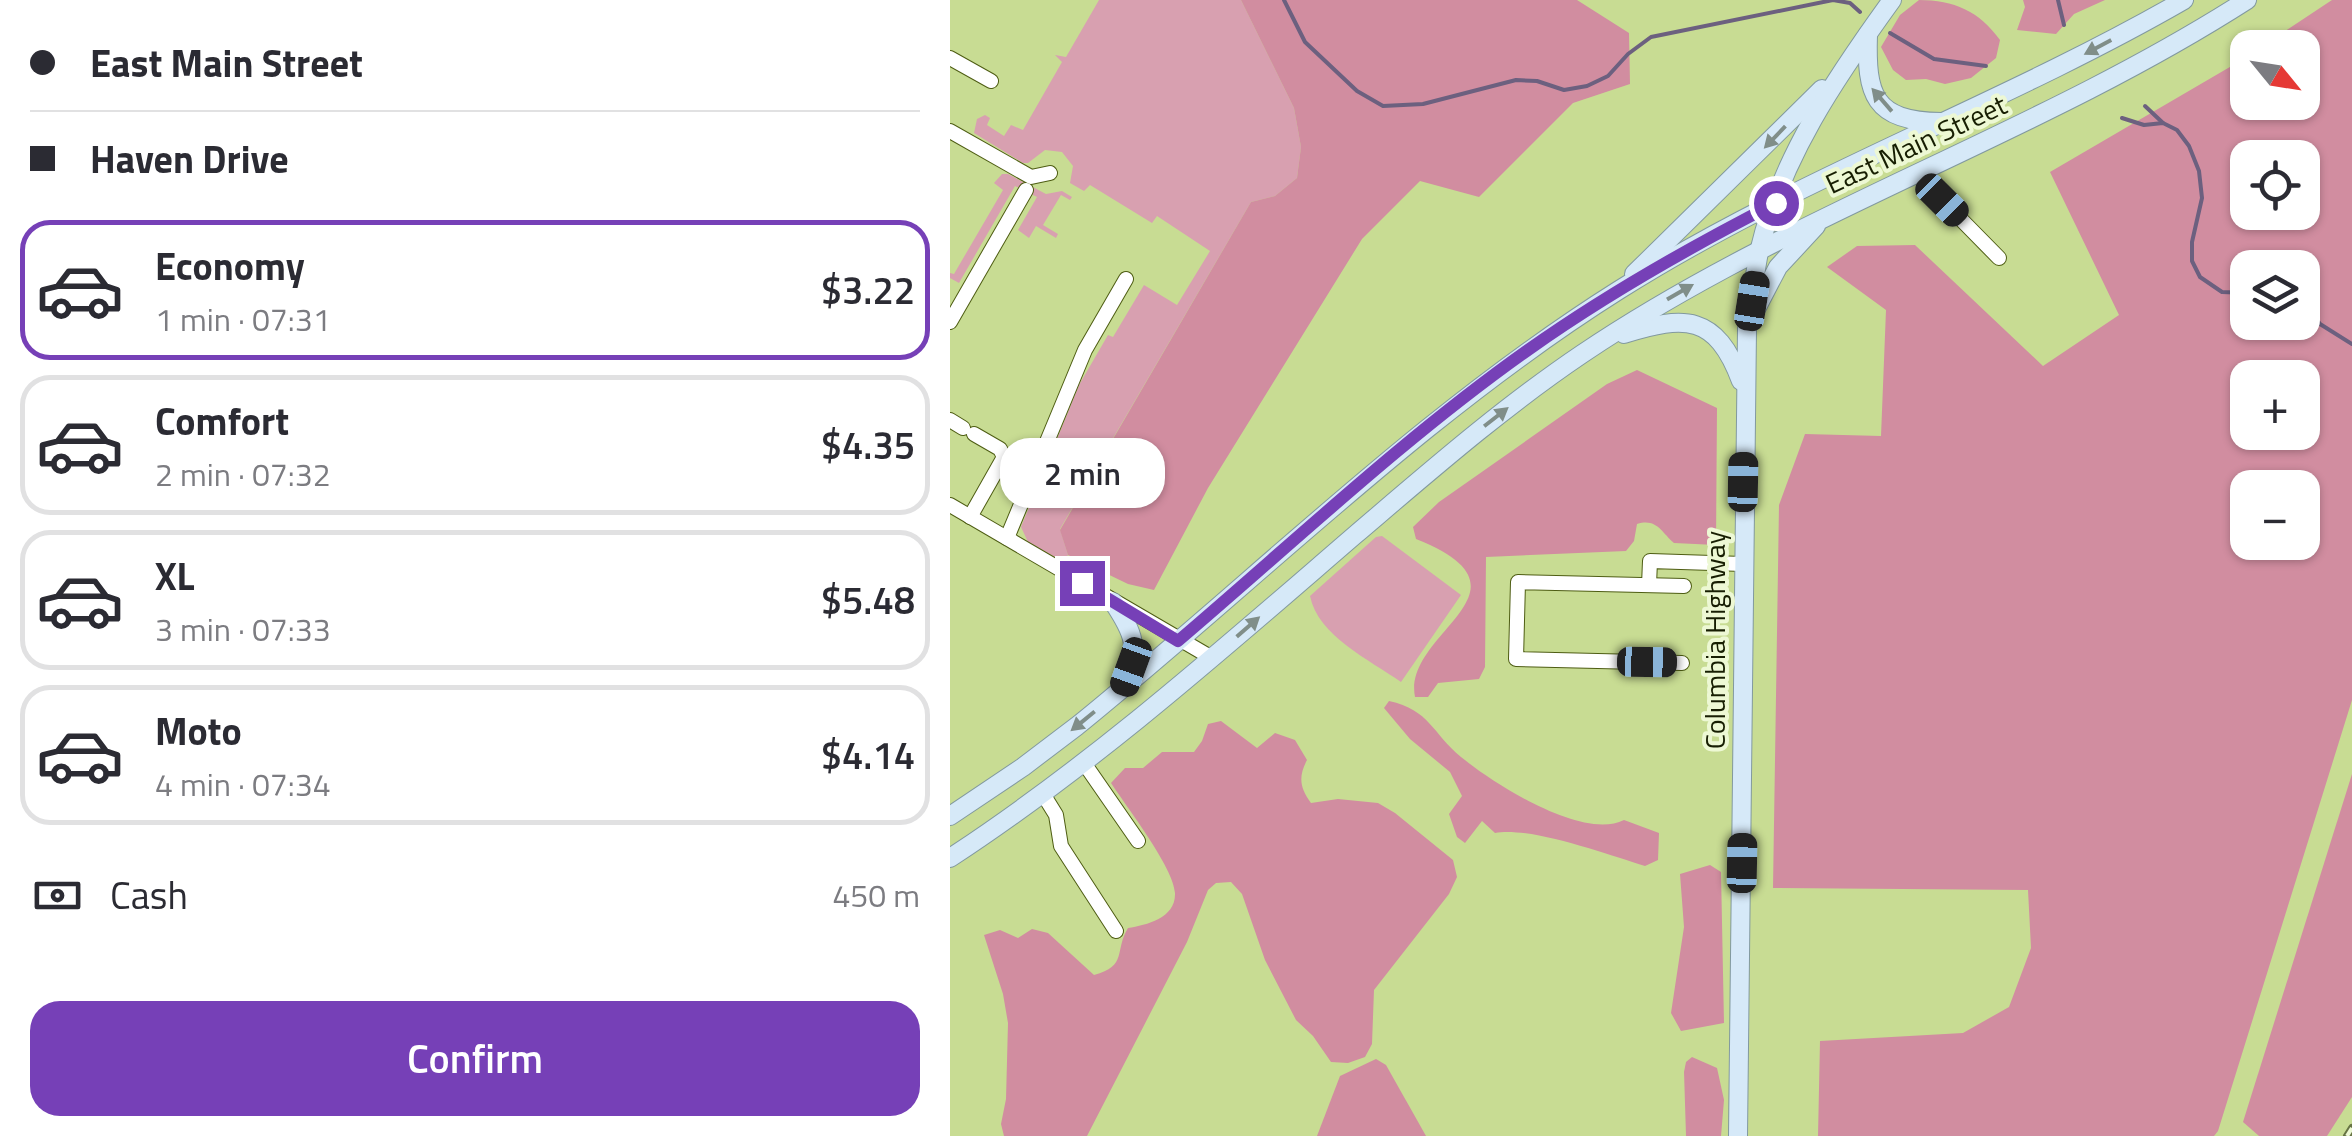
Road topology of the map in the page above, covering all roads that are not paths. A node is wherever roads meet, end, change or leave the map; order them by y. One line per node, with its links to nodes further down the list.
1 (1891, 0): 4 (main road, Columbia Highway)
2 (2184, 0): 8 (main road, East Main Street, one-way to 8)
3 (2247, 0): 10 (main road, East Main Street)
4 (1868, 33): 6 (main road, Columbia Highway); 8 (main road, one-way to 4)
5 (950, 58): 7 (street)
6 (1844, 68): 13 (main road, Columbia Highway); 18 (main road, one-way to 18)
7 (991, 81)
8 (1947, 122): 13 (main road, East Main Street)
9 (950, 131): 11 (street)
10 (1922, 171): 14 (main road, East Main Street); 16 (street)
11 (1050, 173)
12 (1026, 190): 19 (street)
13 (1776, 203): 15 (main road, Columbia Highway); 18 (main road, East Main Street)
14 (1824, 218): 15 (main road, East Main Street); 20 (main road)
15 (1760, 250): 20 (main road, Columbia Highway); 21 (main road, East Main Street, one-way to 15)
16 (1999, 258)
17 (1126, 279): 28 (street)
18 (1622, 288): 23 (main road, East Main Street)
19 (950, 322)
20 (1747, 329): 22 (main road, Columbia Highway)
21 (1604, 340): 22 (main road); 25 (main road, East Main Street, one-way to 21)
22 (1744, 390): 29 (main road, Columbia Highway)
23 (1434, 423): 25 (main road); 33 (main road, East Main Street)
24 (963, 427): 27 (street)
25 (1453, 451): 34 (main road, East Main Street, one-way to 25)
26 (950, 505): 27 (street)
27 (970, 517): 28 (street)
28 (1006, 538): 32 (street)
29 (1744, 564): 30 (street); 43 (main road, Columbia Highway)
30 (1649, 585): 31 (street); 35 (street)
31 (1684, 586)
32 (1113, 602): 33 (street); 36 (main road)
33 (1178, 641): 34 (street); 36 (main road, East Main Street)
34 (1212, 658): 37 (main road, East Main Street)
35 (1682, 663)
36 (1124, 688): 39 (main road, East Main Street, one-way to 39)
37 (1084, 763): 38 (main road, East Main Street); 40 (street)
38 (1043, 794): 41 (main road, East Main Street); 42 (street)
39 (950, 816)
40 (1138, 842)
41 (951, 856)
42 (1116, 931)
43 (1738, 1136)

